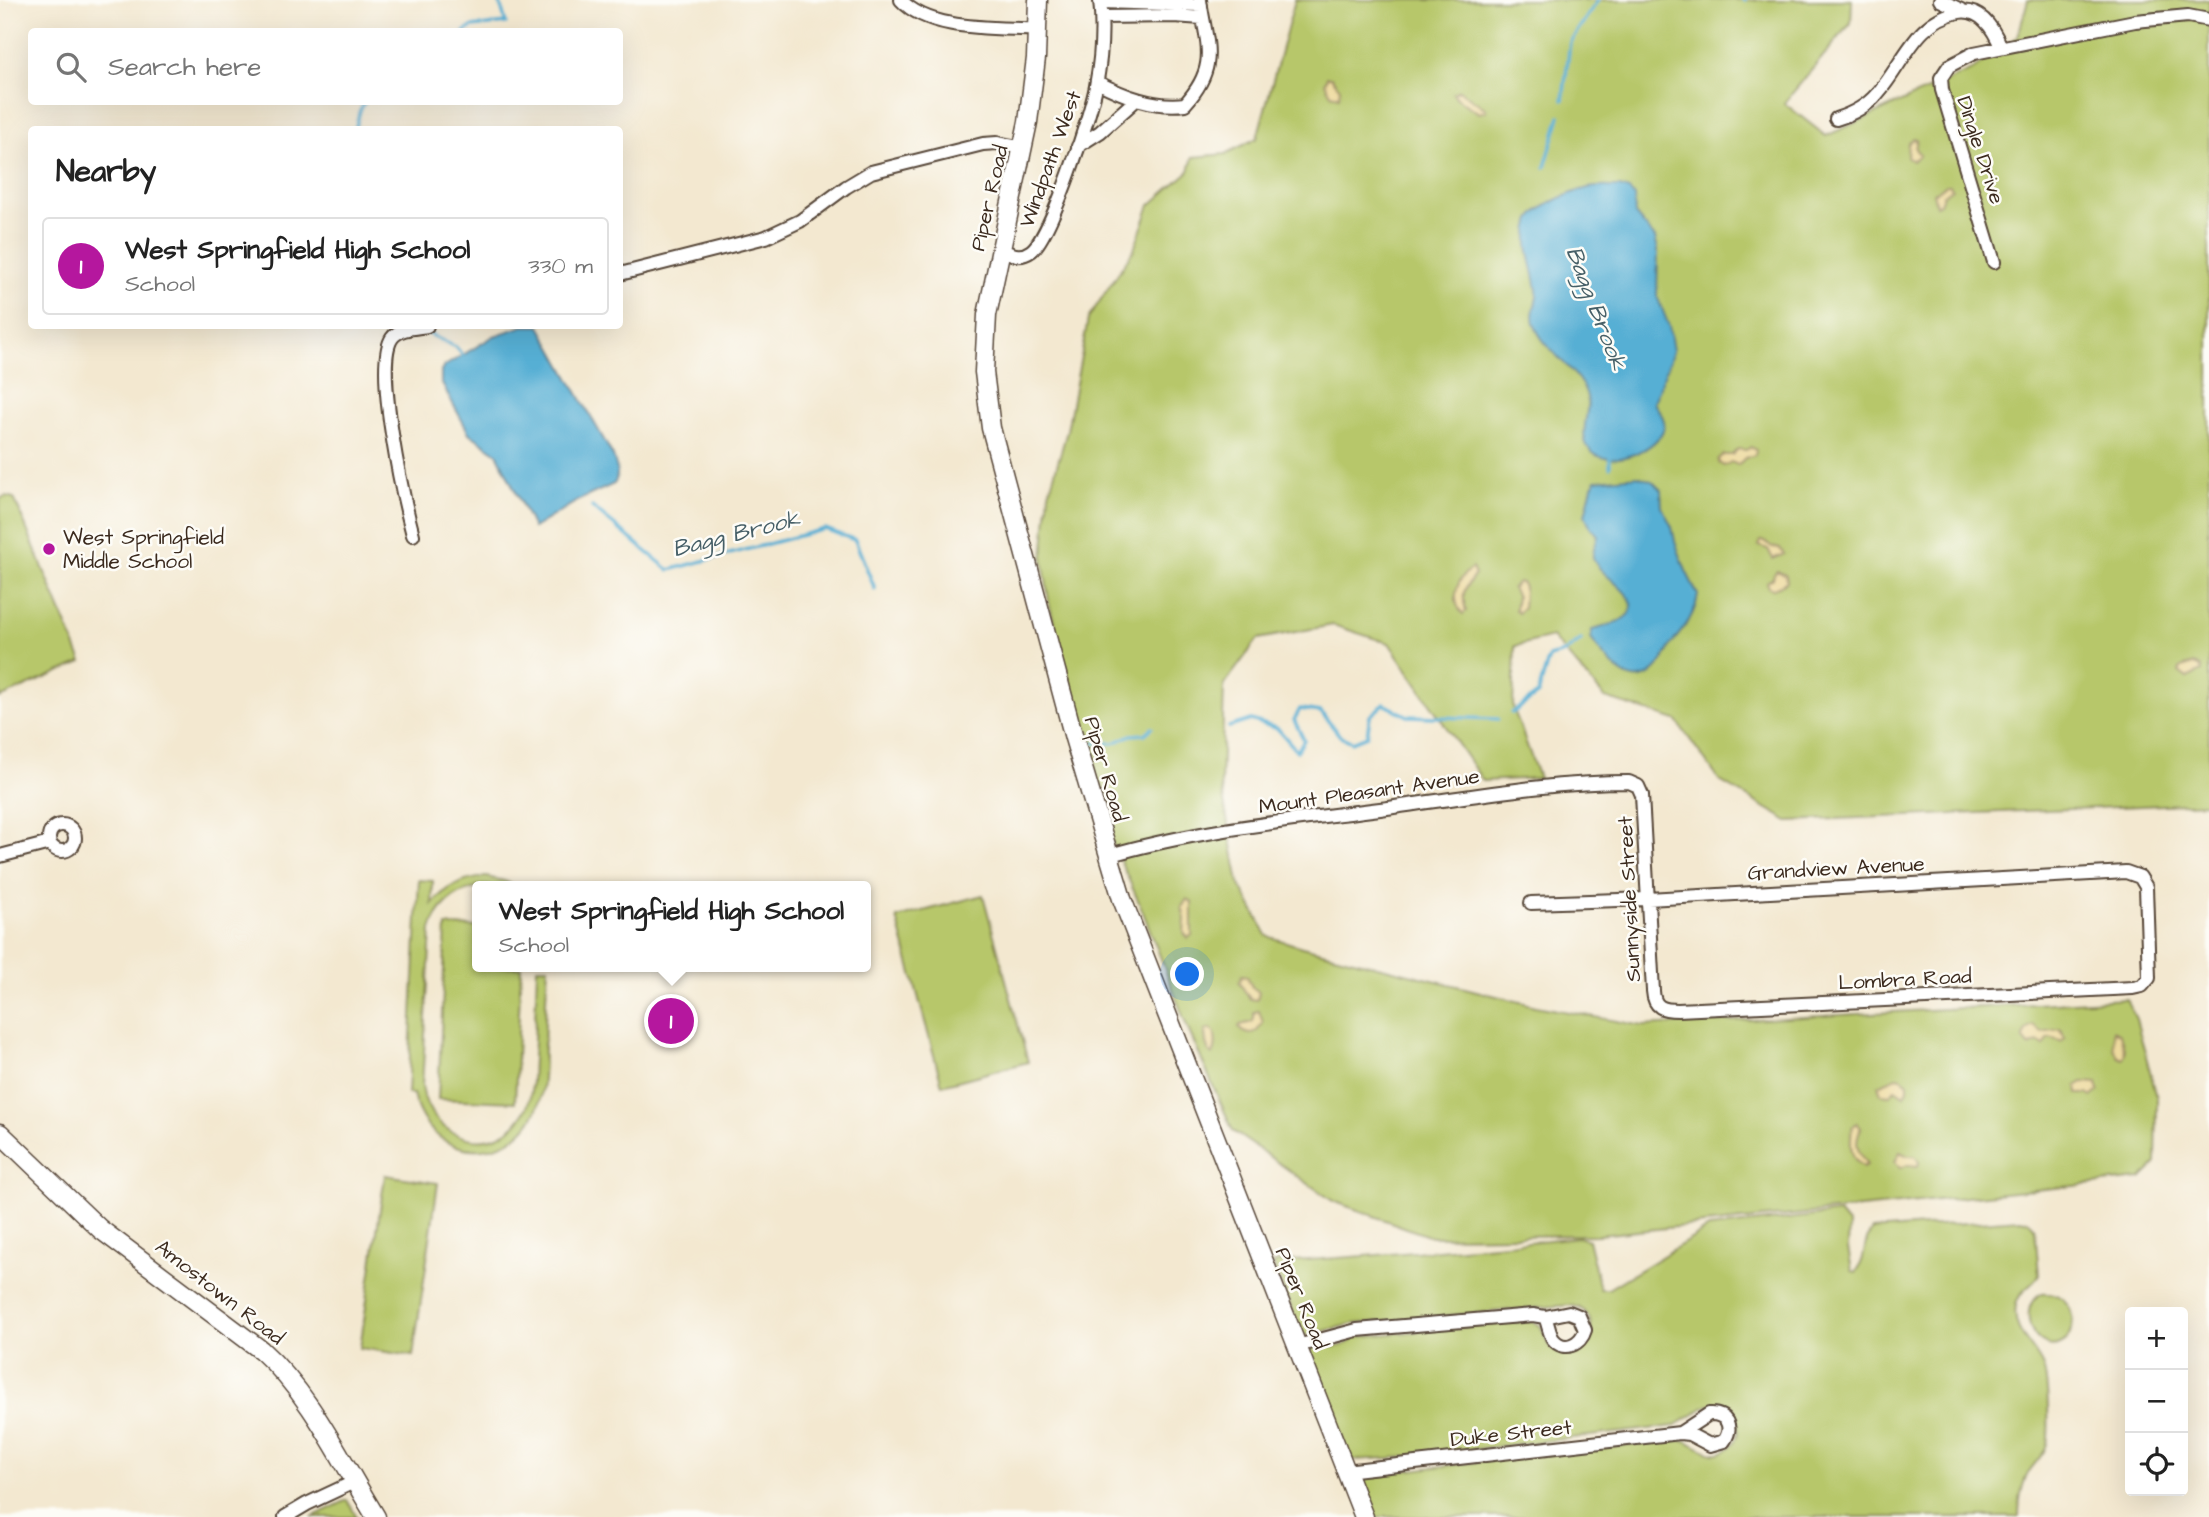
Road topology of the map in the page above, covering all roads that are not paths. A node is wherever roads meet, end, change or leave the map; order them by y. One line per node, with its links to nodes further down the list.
1 (901, 0): 9 (street)
2 (1038, 0): 9 (main road, Piper Road)
3 (1940, 0): 6 (street)
4 (1101, 1): 5 (street); 7 (street, Windpath West)
5 (1201, 8): 7 (street); 12 (street)
6 (1963, 11): 10 (street); 13 (street)
7 (1102, 18): 11 (street, Windpath West)
8 (2209, 20): 10 (street, Dingle Drive)
9 (1038, 30): 15 (main road, Piper Road)
10 (2001, 47): 17 (street, Dingle Drive)
11 (1097, 82): 12 (street); 14 (street, Windpath West)
12 (1137, 99): 14 (street)
13 (1836, 118)
14 (1078, 146): 16 (street, Windpath West)
15 (1024, 148): 16 (main road, Piper Road); 18 (street)
16 (1000, 250): 24 (main road, Piper Road)
17 (1994, 262)
18 (623, 273)
19 (412, 329): 20 (street)
20 (413, 535)
21 (1639, 786): 24 (street, Mount Pleasant Avenue); 25 (street, Sunnyside Street)
22 (50, 843): 23 (street)
23 (0, 856)
24 (1107, 856): 31 (main road, Piper Road)
25 (1648, 899): 26 (street, Grandview Avenue); 27 (street, Grandview Avenue); 28 (street, Sunnyside Street)
26 (1531, 903)
27 (2148, 981): 28 (street, Lombra Road)
28 (1662, 1008)
29 (0, 1133): 34 (main road, Amostown Road)
30 (1545, 1317): 31 (street)
31 (1297, 1346): 33 (main road, Piper Road)
32 (1680, 1433): 33 (street, Duke Street)
33 (1345, 1471): 37 (main road, Piper Road)
34 (354, 1482): 35 (street); 36 (main road, Amostown Road)
35 (285, 1517)
36 (376, 1517)
37 (1364, 1517)

